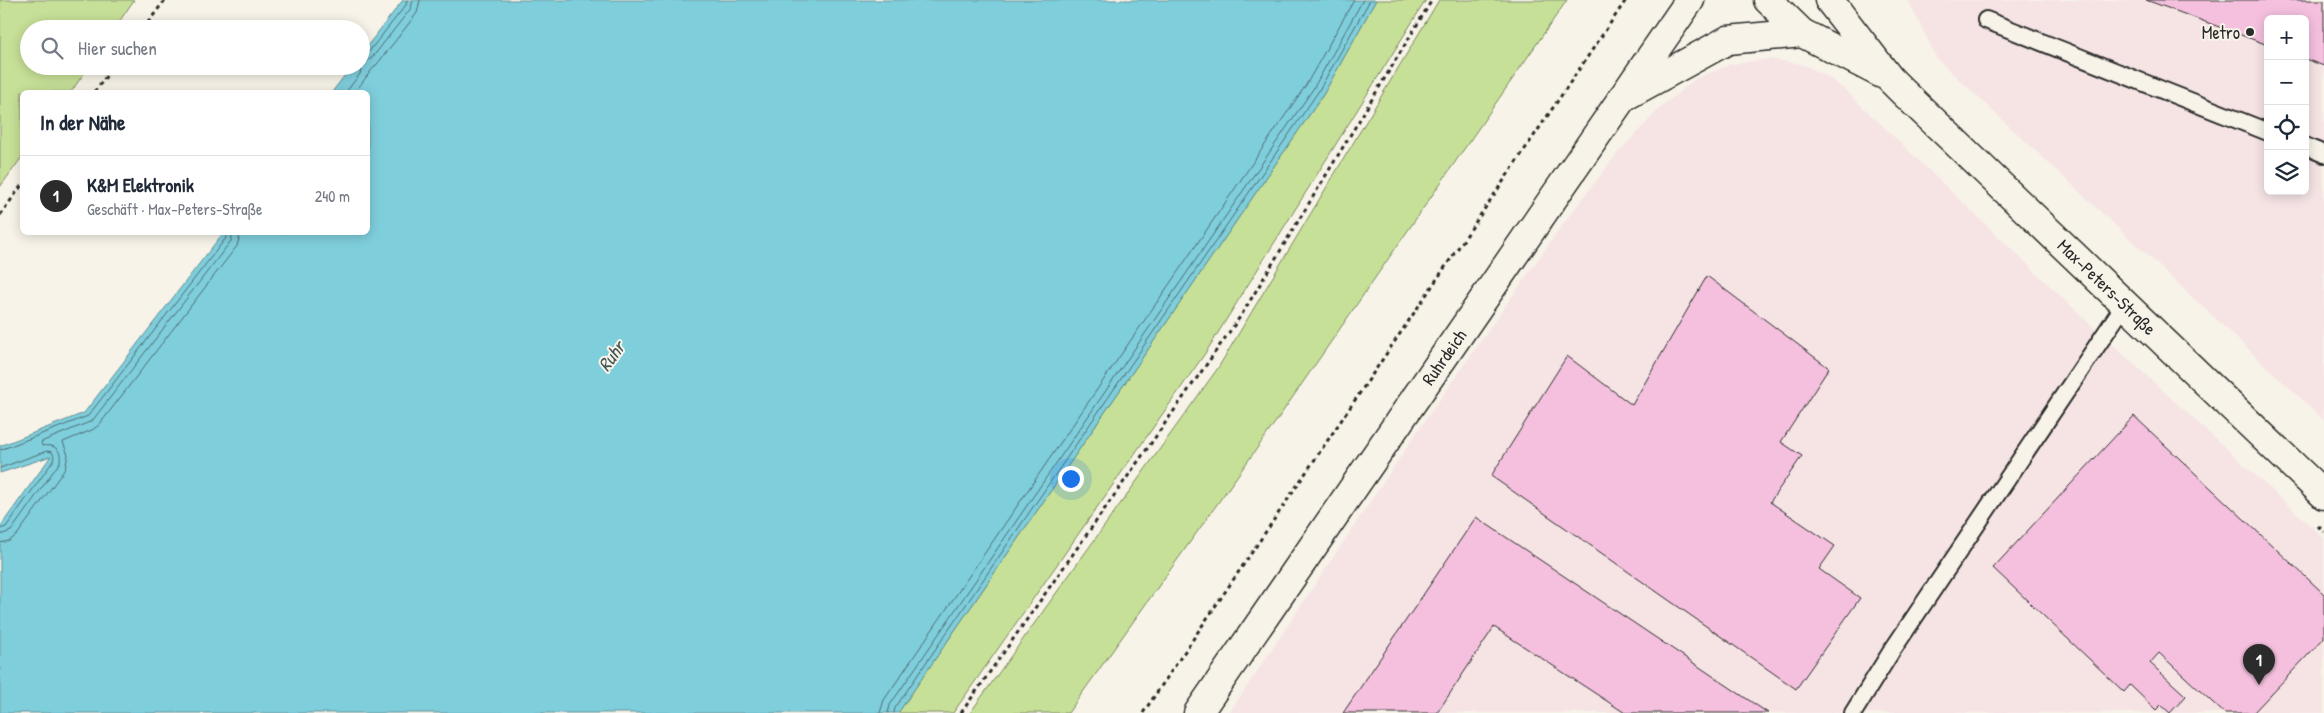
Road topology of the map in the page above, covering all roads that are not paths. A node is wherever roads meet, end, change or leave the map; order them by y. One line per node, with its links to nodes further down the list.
1 (1690, 0): 7 (street, Ruhrdeich)
2 (1768, 0): 5 (street, Max-Peters-Straße)
3 (1829, 0): 6 (street, Max-Peters-Straße)
4 (1986, 20): 8 (lane)
5 (1802, 33): 6 (street, Max-Peters-Straße); 7 (street)
6 (1890, 79): 11 (street, Max-Peters-Straße)
7 (1622, 98): 13 (street, Ruhrdeich)
8 (2264, 130)
9 (2309, 148): 10 (lane)
10 (2324, 154)
11 (2125, 304): 12 (street, Max-Peters-Straße); 14 (lane)
12 (2324, 495)
13 (1198, 713)
14 (1853, 713)

